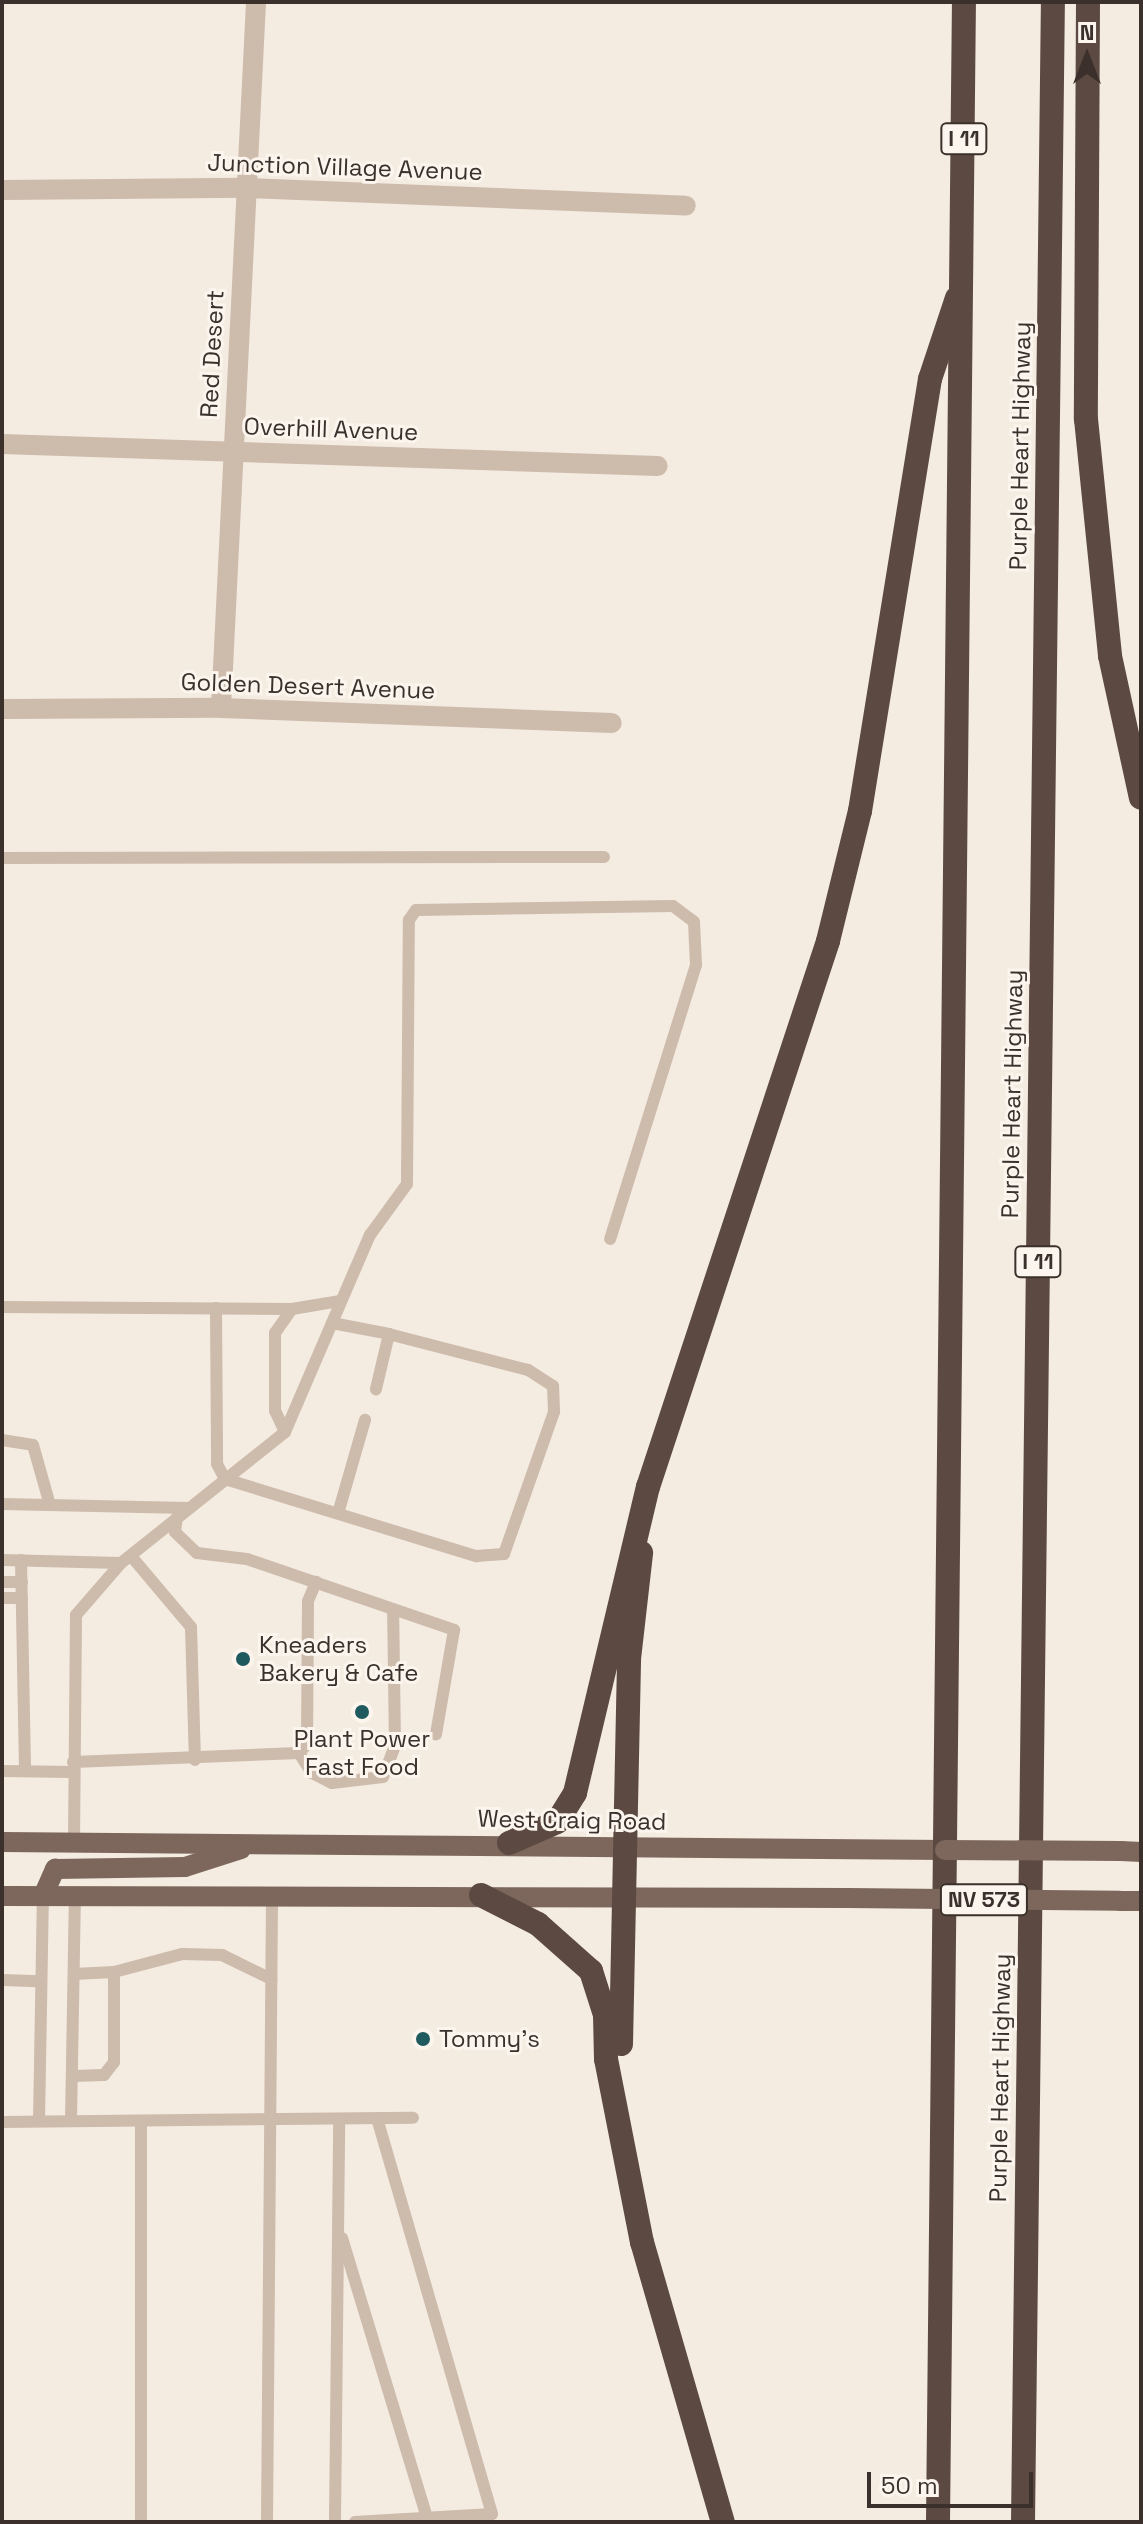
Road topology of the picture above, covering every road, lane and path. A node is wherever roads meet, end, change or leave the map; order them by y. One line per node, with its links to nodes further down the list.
1 (256, 2): 5 (street, Red Desert)
2 (964, 2): 8 (highway, I 11)
3 (1053, 2): 88 (highway, Purple Heart Highway / I 11)
4 (1088, 2): 15 (highway)
5 (247, 188): 6 (street, Junction Village Avenue); 7 (street, Junction Village Avenue); 10 (street, Red Desert)
6 (2, 190)
7 (686, 206)
8 (964, 277): 30 (highway); 87 (highway, I 11)
9 (2, 444): 10 (street, Overhill Avenue)
10 (234, 452): 11 (street, Overhill Avenue); 12 (street, Red Desert)
11 (658, 466)
12 (221, 708): 13 (street, Golden Desert Avenue); 14 (street, Golden Desert Avenue)
13 (2, 709)
14 (612, 723)
15 (1141, 798)
16 (604, 857): 17 (lane)
17 (2, 858)
18 (610, 1239): 19 (lane)
19 (340, 1301): 22 (lane); 23 (lane)
20 (2, 1307): 21 (lane)
21 (216, 1308): 22 (lane); 29 (lane)
22 (292, 1309): 27 (lane)
23 (332, 1323): 24 (lane); 27 (lane)
24 (389, 1334): 25 (lane); 34 (lane)
25 (376, 1389)
26 (365, 1420): 34 (lane)
27 (285, 1432): 29 (lane)
28 (2, 1440): 32 (lane)
29 (225, 1479): 33 (lane); 34 (lane)
30 (648, 1487): 54 (highway); 55 (highway)
31 (2, 1504): 32 (lane)
32 (50, 1505): 33 (lane)
33 (188, 1508): 35 (lane)
34 (339, 1510)
35 (177, 1517): 36 (lane); 41 (lane)
36 (126, 1559): 38 (lane); 47 (lane); 48 (lane)
37 (2, 1560): 38 (lane)
38 (21, 1560): 40 (lane)
39 (2, 1582): 40 (lane)
40 (22, 1582): 43 (lane)
41 (316, 1582): 44 (lane); 46 (lane)
42 (2, 1598): 43 (lane)
43 (22, 1598): 50 (lane)
44 (393, 1609): 45 (lane); 46 (lane)
45 (436, 1734)
46 (299, 1753): 47 (lane)
47 (195, 1760): 48 (lane)
48 (73, 1767): 50 (lane); 52 (lane)
49 (2, 1771): 50 (lane)
50 (25, 1771)
51 (2, 1842): 52 (main road, West Craig Road)
52 (74, 1843): 53 (main road, West Craig Road)
53 (259, 1843): 54 (main road, West Craig Road); 61 (main road)
54 (509, 1843): 55 (main road, West Craig Road)
55 (625, 1848): 56 (main road, West Craig Road / NV 573, bridge); 62 (highway)
56 (1131, 1852)
57 (75, 1895): 58 (main road); 61 (main road); 65 (lane)
58 (272, 1895): 59 (main road); 66 (lane)
59 (481, 1895): 62 (main road); 78 (highway)
60 (2, 1896): 61 (main road)
61 (43, 1896): 68 (lane)
62 (623, 1896): 63 (main road, NV 573, bridge); 78 (highway)
63 (1141, 1901)
64 (114, 1972): 65 (lane); 66 (lane); 69 (lane)
65 (74, 1974): 69 (lane)
66 (271, 1979): 73 (lane)
67 (2, 1980): 68 (lane)
68 (39, 1981): 74 (lane)
69 (72, 2076): 75 (lane)
70 (413, 2118): 72 (lane)
71 (339, 2119): 72 (lane); 73 (lane); 79 (lane)
72 (377, 2119): 80 (lane)
73 (270, 2120): 76 (lane); 83 (lane)
74 (39, 2121): 75 (lane); 77 (lane)
75 (71, 2121): 76 (lane)
76 (141, 2121): 82 (lane)
77 (2, 2122)
78 (620, 2127): 86 (highway)
79 (338, 2226): 80 (lane); 84 (lane)
80 (427, 2518): 81 (lane)
81 (402, 2521): 85 (lane)
82 (141, 2522)
83 (267, 2522)
84 (335, 2522)
85 (355, 2522)
86 (723, 2522)
87 (938, 2522)
88 (1023, 2522)

